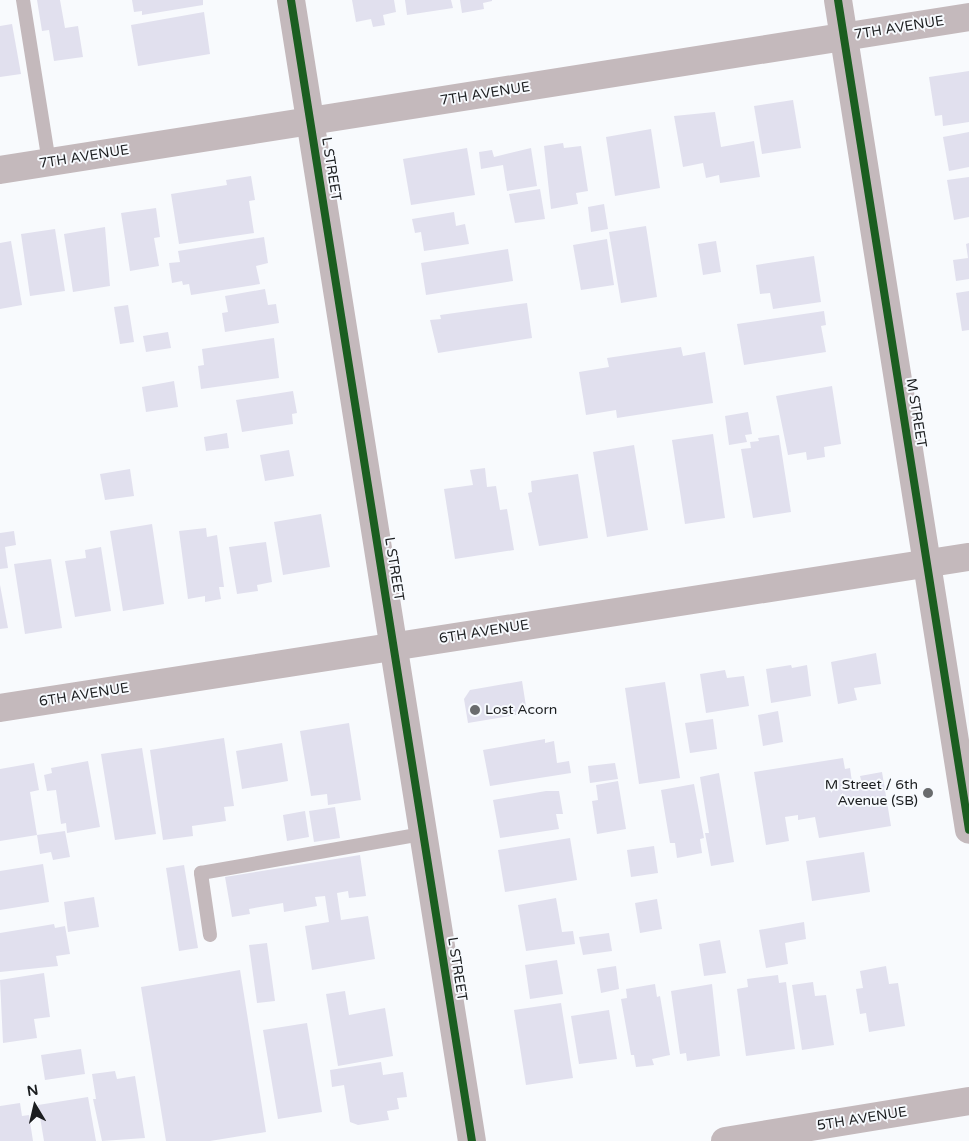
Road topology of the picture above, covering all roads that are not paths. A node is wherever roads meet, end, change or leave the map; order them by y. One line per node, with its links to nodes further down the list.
1 (23, 0): 7 (lane)
2 (291, 0): 6 (street, L STREET)
3 (838, 0): 5 (street, M STREET)
4 (969, 17): 5 (street, 7TH AVENUE)
5 (844, 36): 6 (street, 7TH AVENUE); 10 (street, M STREET)
6 (311, 122): 7 (street, 7TH AVENUE); 11 (street, L STREET)
7 (49, 162): 8 (street, 7TH AVENUE)
8 (0, 170)
9 (969, 557): 10 (street, 6TH AVENUE)
10 (927, 564): 11 (street, 6TH AVENUE); 13 (street, M STREET)
11 (394, 646): 12 (street, 6TH AVENUE); 14 (street, L STREET)
12 (0, 708)
13 (969, 830)
14 (423, 834): 15 (lane); 17 (street, L STREET)
15 (210, 935)
16 (969, 1102): 18 (street, 5TH AVENUE)
17 (472, 1141)
18 (725, 1141)

